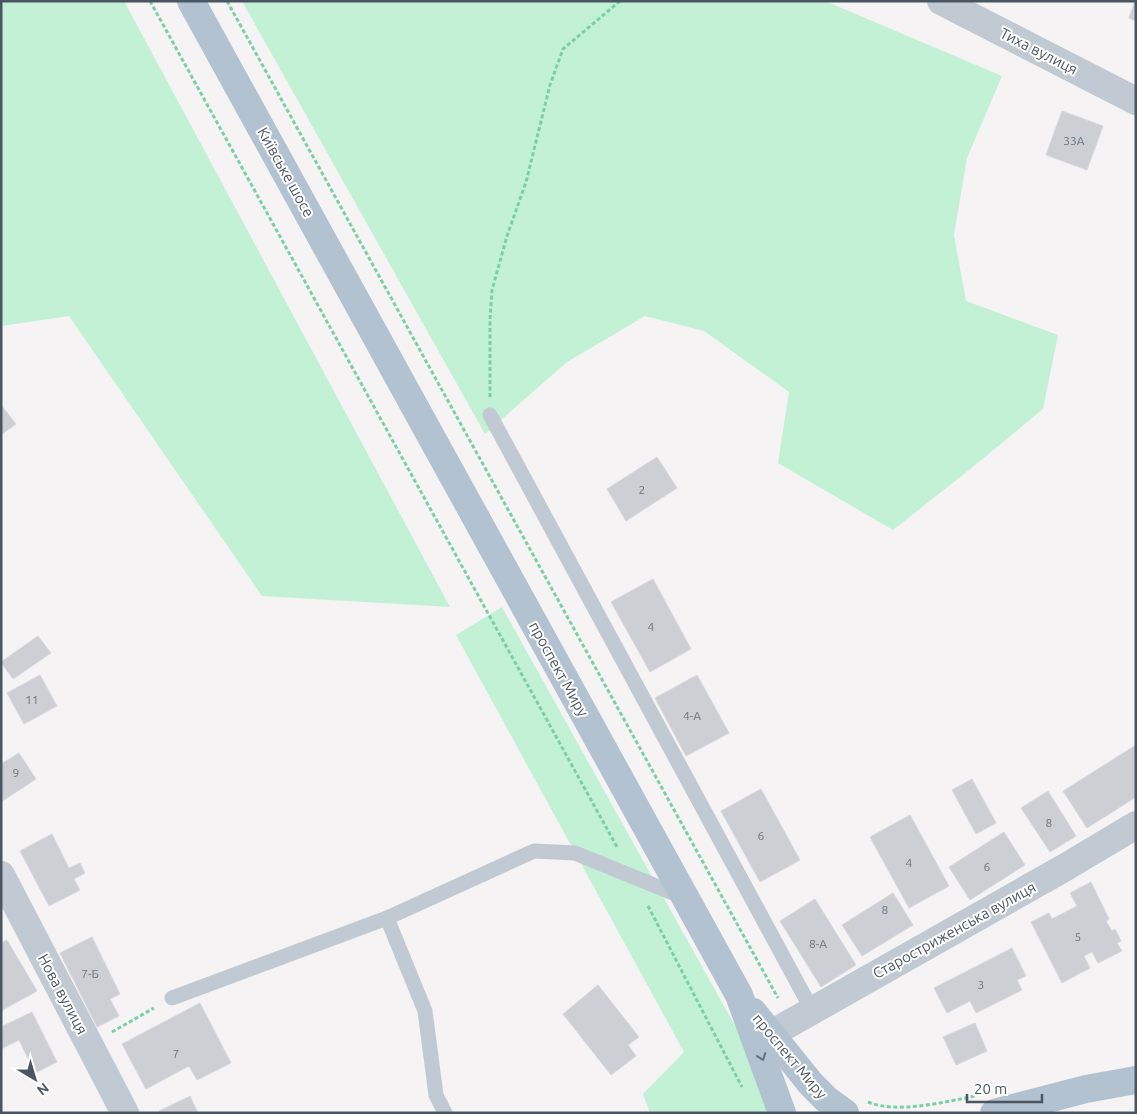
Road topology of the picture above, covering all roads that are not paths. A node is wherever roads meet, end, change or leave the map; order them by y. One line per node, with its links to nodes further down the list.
1 (191, 1): 4 (main road, Київське шосе)
2 (941, 1): 3 (street, Тиха вулиця)
3 (1136, 101)
4 (380, 344): 8 (main road, проспект Миру)
5 (490, 415): 12 (lane)
6 (1136, 826): 12 (street, Старостриженська вулиця)
7 (1, 875): 16 (street, Нова вулиця)
8 (684, 898): 9 (lane); 10 (main road, проспект Миру)
9 (387, 918): 11 (lane); 17 (lane)
10 (739, 995): 12 (main road, проспект Миру); 18 (main road, проспект Миру, one-way to 18)
11 (172, 998)
12 (792, 1022): 14 (main road, проспект Миру)
13 (1136, 1080): 15 (main road)
14 (853, 1105)
15 (997, 1108)
16 (125, 1113)
17 (444, 1113)
18 (782, 1113)

